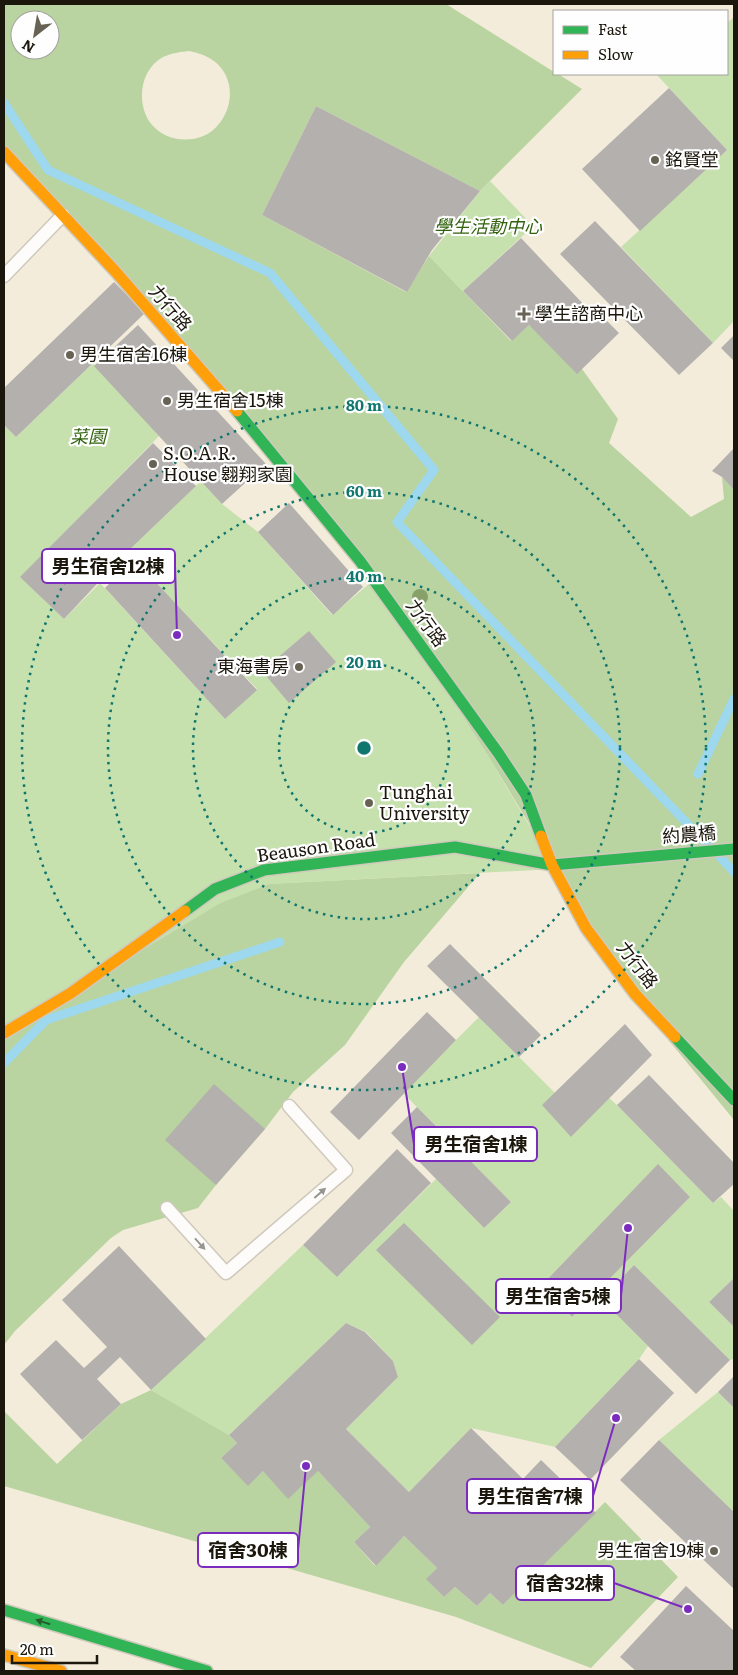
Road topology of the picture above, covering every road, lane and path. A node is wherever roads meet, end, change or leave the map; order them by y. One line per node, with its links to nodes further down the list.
1 (4, 152): 2 (street, 力行路)
2 (63, 215): 3 (lane); 6 (street, 力行路)
3 (4, 276)
4 (734, 849): 5 (street, 約農橋)
5 (647, 856): 6 (street, Beauson Road)
6 (552, 865): 7 (street, Beauson Road); 8 (street, 力行路)
7 (4, 1033)
8 (734, 1100)
9 (289, 1106): 10 (lane, one-way to 9)
10 (167, 1208)
11 (4, 1610): 14 (street, one-way to 11)
12 (4, 1655): 13 (street)
13 (61, 1671)
14 (207, 1671)

